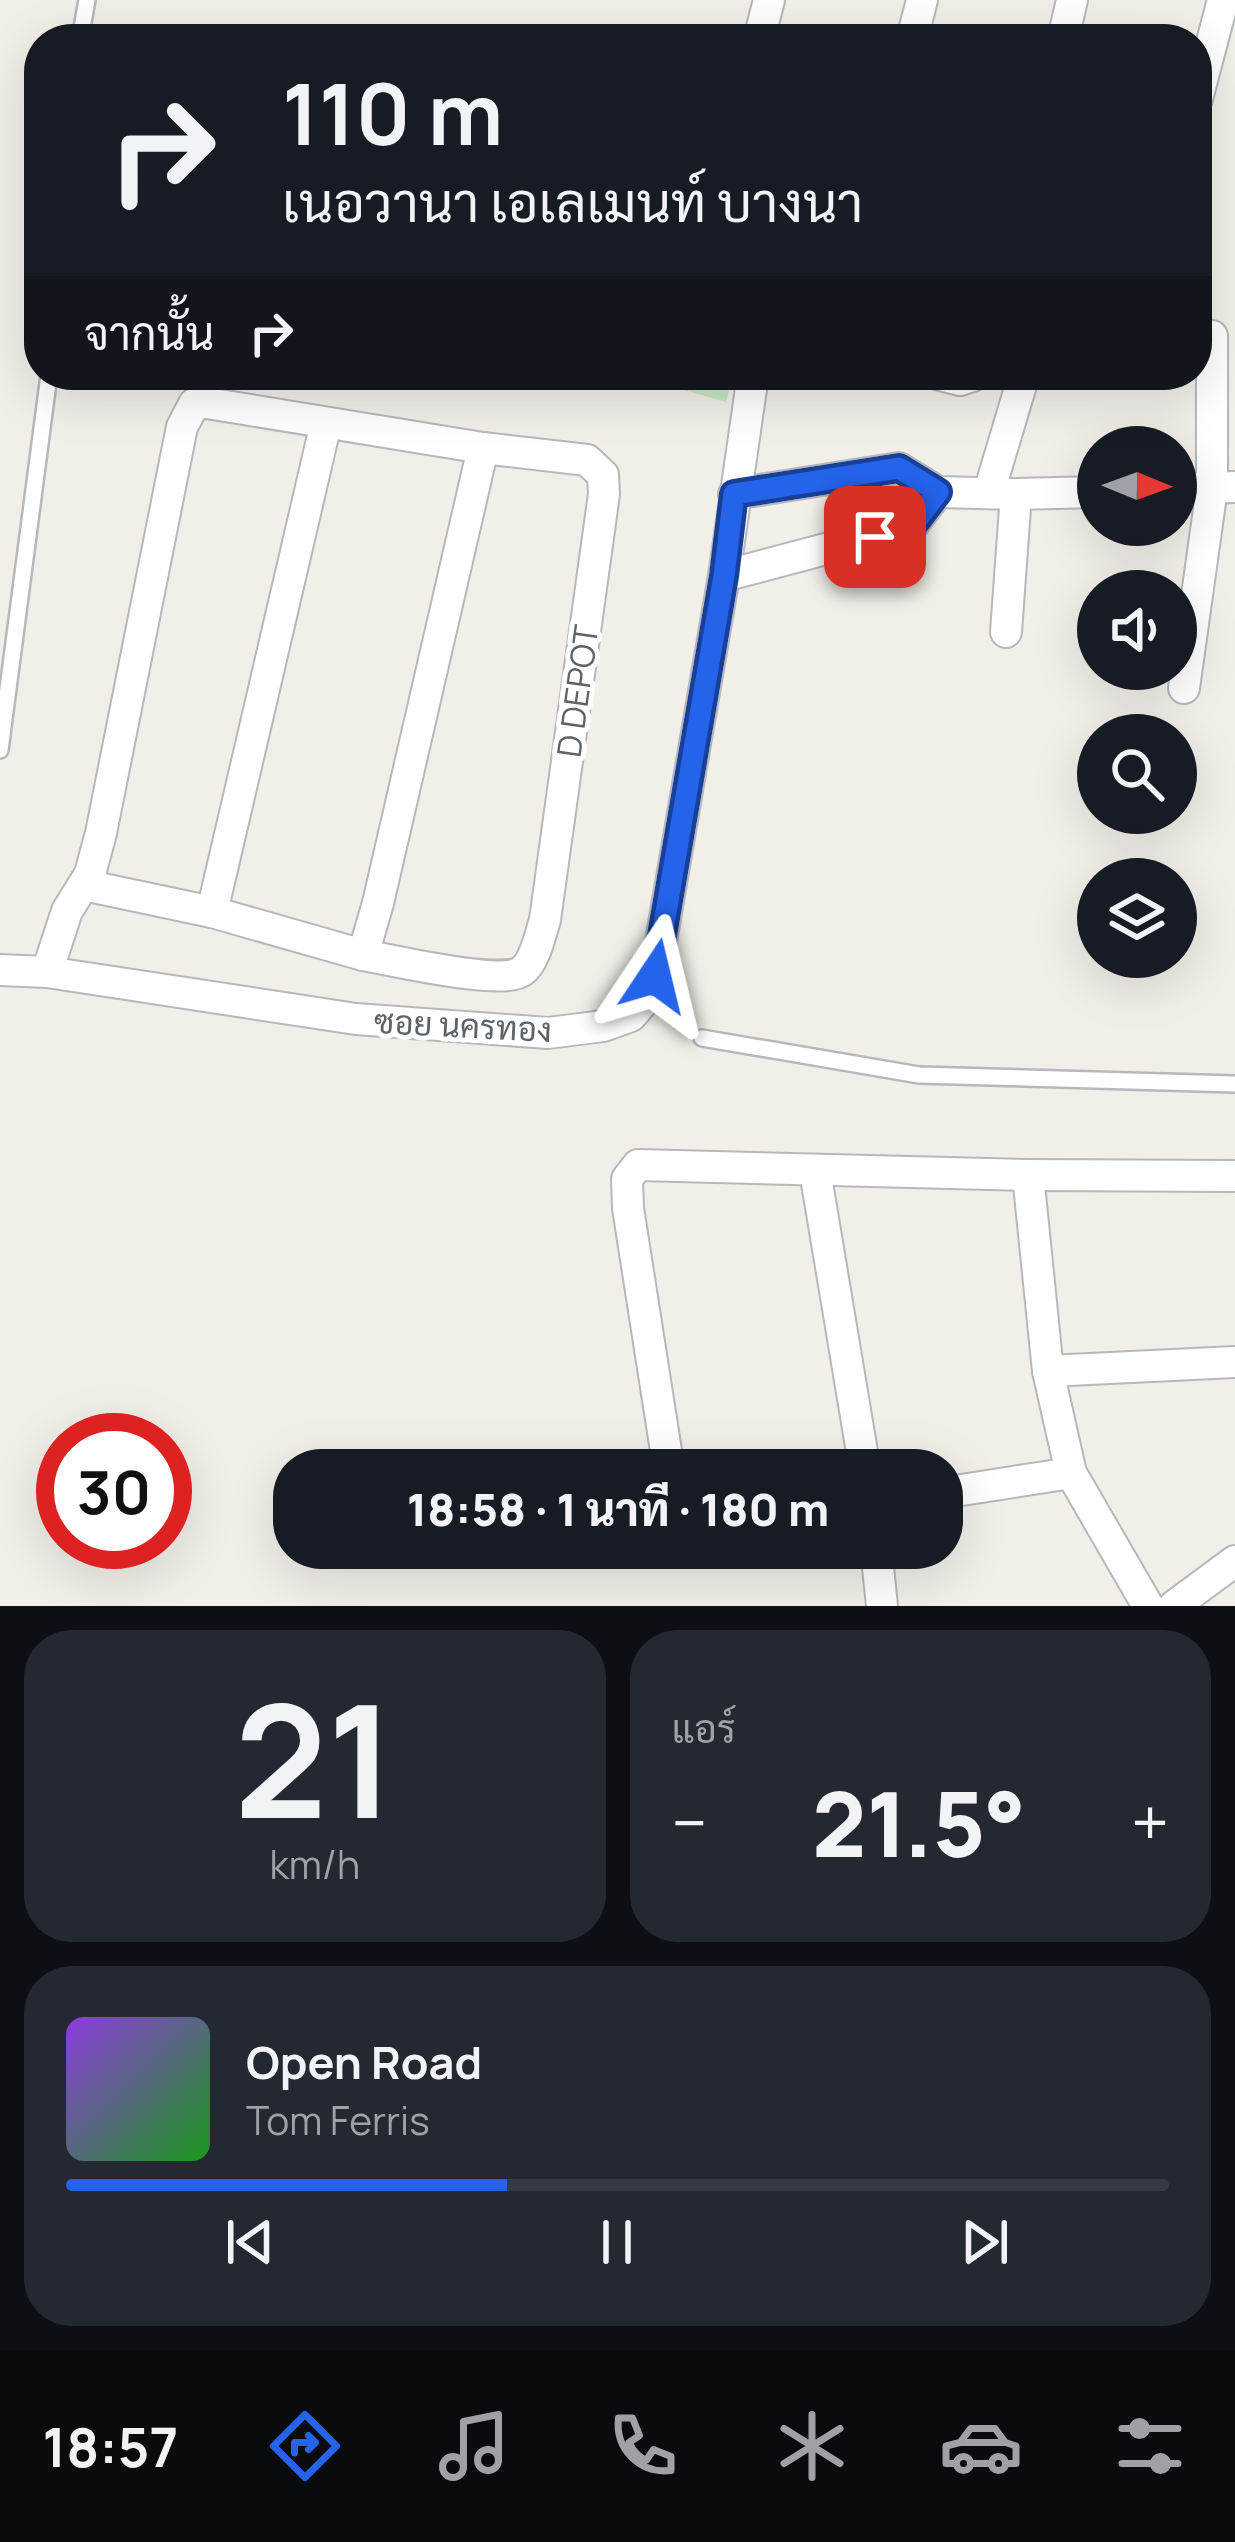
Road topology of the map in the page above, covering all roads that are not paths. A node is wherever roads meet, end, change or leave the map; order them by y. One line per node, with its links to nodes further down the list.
1 (1223, 0): 2 (street)
2 (1212, 42)
3 (1212, 335): 9 (street)
4 (47, 390): 17 (lane)
5 (751, 390): 13 (street, ซอย นครทอง)
6 (1021, 390): 12 (street)
7 (326, 423): 8 (street, D DEPOT); 18 (street, D DEPOT); 19 (street)
8 (483, 448): 20 (street); 23 (street, D DEPOT)
9 (1224, 488): 15 (street)
10 (1077, 491): 12 (street)
11 (938, 492): 12 (street); 13 (street); 14 (street)
12 (1002, 493): 16 (street)
13 (734, 494): 14 (street, ซอย นครทอง)
14 (724, 576): 24 (street, ซอย นครทอง)
15 (1197, 623)
16 (1006, 632)
17 (0, 750)
18 (84, 885): 19 (street, D DEPOT); 22 (street, D DEPOT)
19 (212, 912): 20 (street, D DEPOT)
20 (363, 955): 23 (street, D DEPOT)
21 (0, 970): 22 (street, ซอย นครทอง)
22 (47, 972): 24 (street, ซอย นครทอง)
23 (467, 973): 24 (street)
24 (460, 1026)
25 (703, 1038): 26 (lane)
26 (1235, 1084)
27 (815, 1171): 28 (street); 32 (street); 33 (street)
28 (1028, 1175): 29 (street); 31 (street)
29 (1235, 1175)
30 (1235, 1362): 31 (street)
31 (1048, 1371): 34 (street)
32 (666, 1449)
33 (861, 1449)
34 (1071, 1473): 35 (street); 39 (street)
35 (963, 1490)
36 (1235, 1561): 40 (street)
37 (878, 1569): 38 (street)
38 (882, 1606)
39 (1148, 1606)
40 (1174, 1606)

